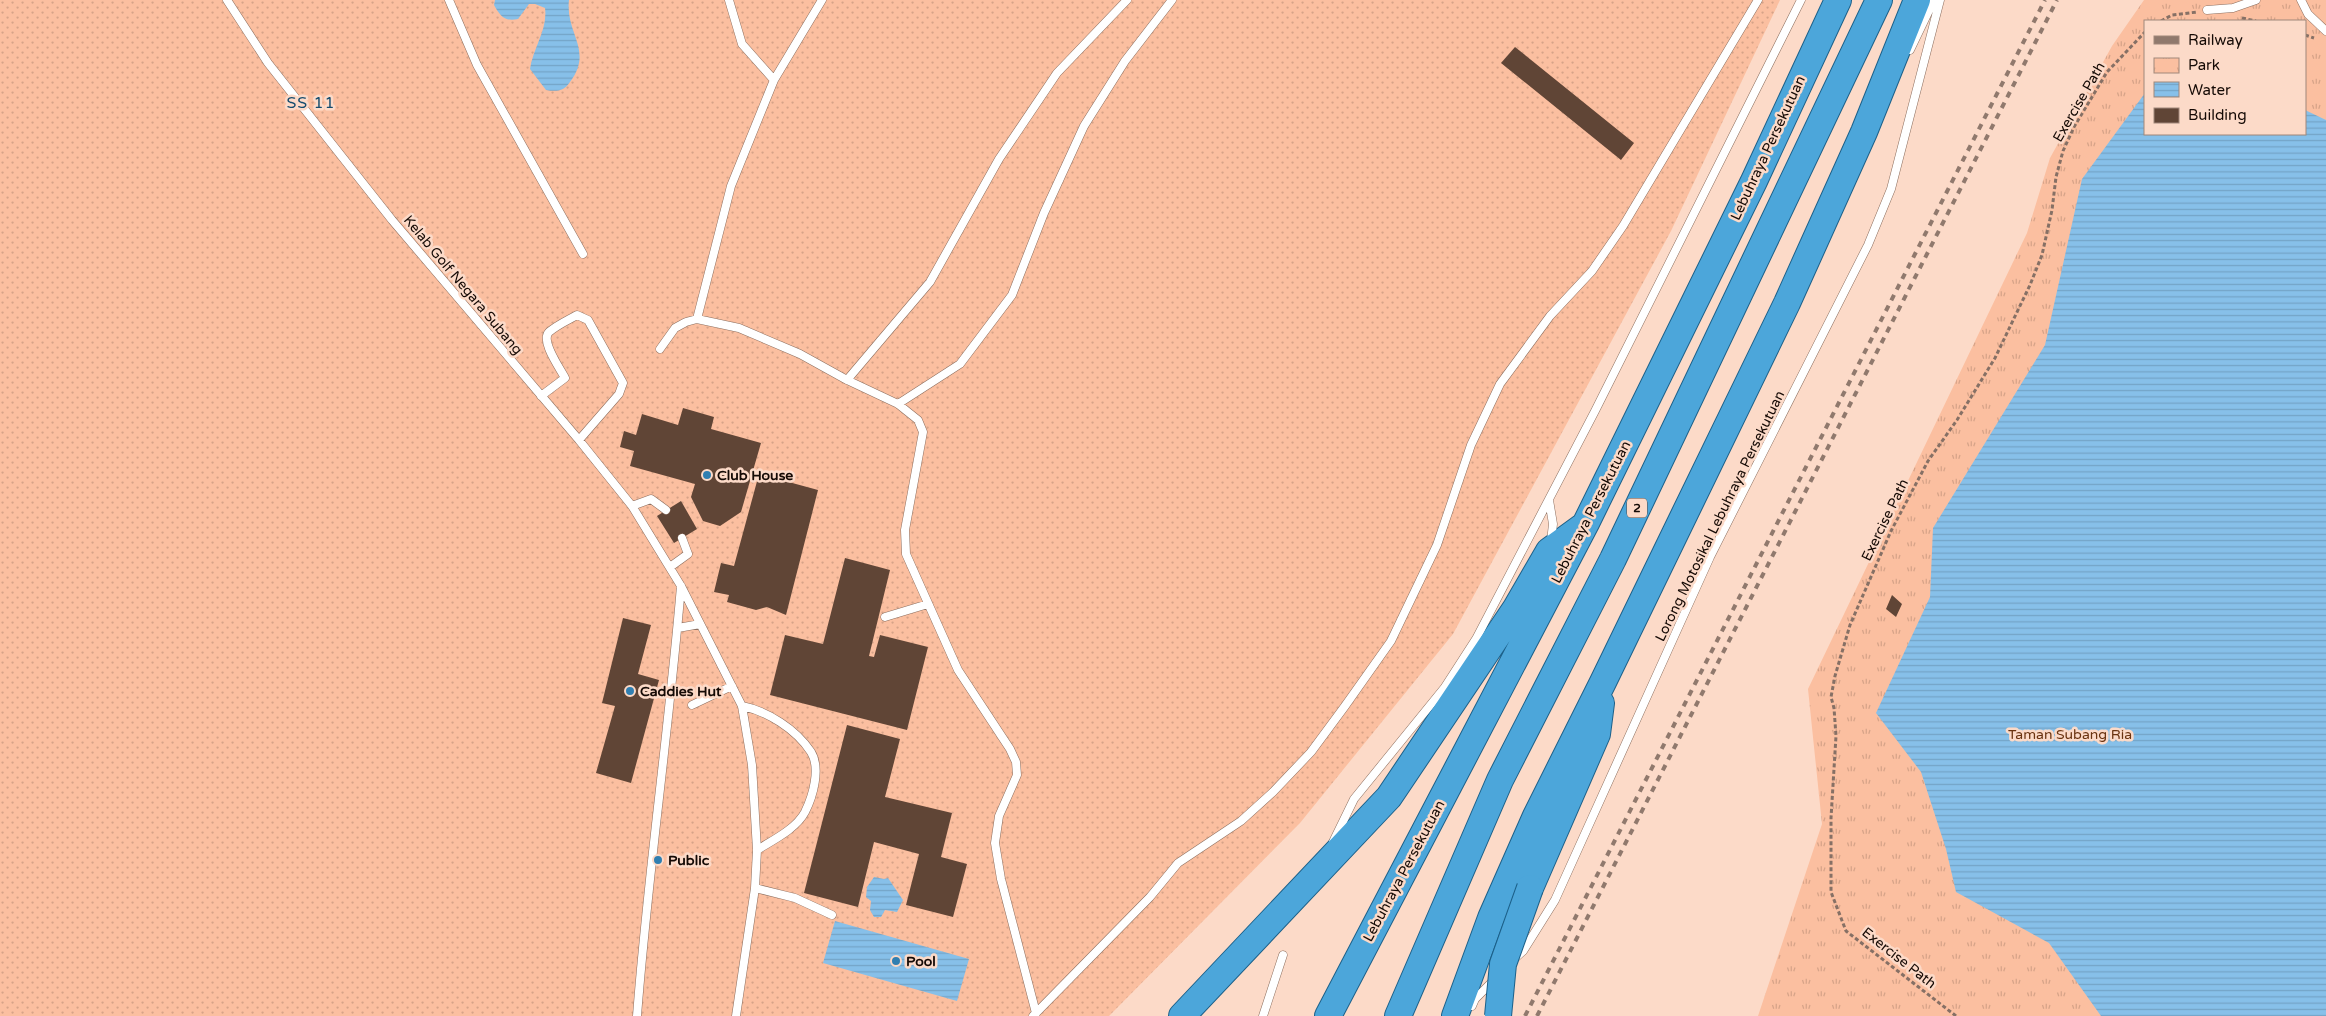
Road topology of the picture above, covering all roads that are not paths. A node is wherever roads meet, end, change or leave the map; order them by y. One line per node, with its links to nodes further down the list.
1 (227, 0): 26 (lane, Kelab Golf Negara Subang)
2 (449, 0): 22 (lane)
3 (729, 0): 19 (lane)
4 (822, 0): 19 (lane)
5 (1127, 0): 25 (lane)
6 (1172, 0): 27 (lane)
7 (1758, 0): 50 (lane)
8 (1801, 0): 29 (lane)
9 (1838, 0): 32 (highway, Lebuhraya Persekutuan)
10 (1879, 0): 56 (highway, 2)
11 (1917, 0): 21 (highway)
12 (1934, 0): 18 (lane)
13 (1940, 0): 58 (lane, Lorong Motosikal Lebuhraya Persekutuan)
14 (2256, 0): 16 (lane)
15 (2301, 0): 17 (lane)
16 (2207, 10)
17 (2326, 31)
18 (1907, 58)
19 (774, 80): 23 (lane)
20 (1885, 101): 21 (lane)
21 (1864, 132): 41 (highway)
22 (583, 254)
23 (697, 319): 24 (lane); 25 (lane)
24 (660, 349)
25 (847, 380): 27 (lane)
26 (541, 396): 28 (lane, Kelab Golf Negara Subang); 28 (lane)
27 (898, 404): 37 (lane)
28 (579, 440): 30 (lane, Kelab Golf Negara Subang)
29 (1549, 500): 34 (lane); 46 (lane)
30 (632, 506): 31 (lane); 35 (lane, Kelab Golf Negara Subang)
31 (666, 510)
32 (1586, 523): 34 (highway); 55 (highway, Lebuhraya Persekutuan)
33 (682, 538): 35 (lane)
34 (1550, 550): 53 (highway)
35 (670, 567): 36 (lane, Kelab Golf Negara Subang)
36 (681, 586): 39 (lane, Kelab Golf Negara Subang); 40 (lane)
37 (928, 604): 38 (lane); 50 (lane)
38 (885, 617)
39 (700, 624): 40 (lane); 42 (lane, Kelab Golf Negara Subang)
40 (678, 628): 51 (lane)
41 (1603, 682): 57 (highway); 59 (highway, bridge)
42 (732, 686): 43 (lane); 44 (lane, Kelab Golf Negara Subang)
43 (692, 706)
44 (742, 706): 45 (lane, Kelab Golf Negara Subang); 45 (lane)
45 (757, 850): 47 (lane, Kelab Golf Negara Subang)
46 (1327, 856)
47 (755, 888): 48 (lane); 52 (lane, Kelab Golf Negara Subang)
48 (832, 915)
49 (1283, 955): 54 (lane)
50 (1034, 1014)
51 (637, 1016)
52 (736, 1016)
53 (1182, 1016)
54 (1263, 1016)
55 (1328, 1016)
56 (1398, 1016)
57 (1455, 1016)
58 (1468, 1016)
59 (1498, 1016)

